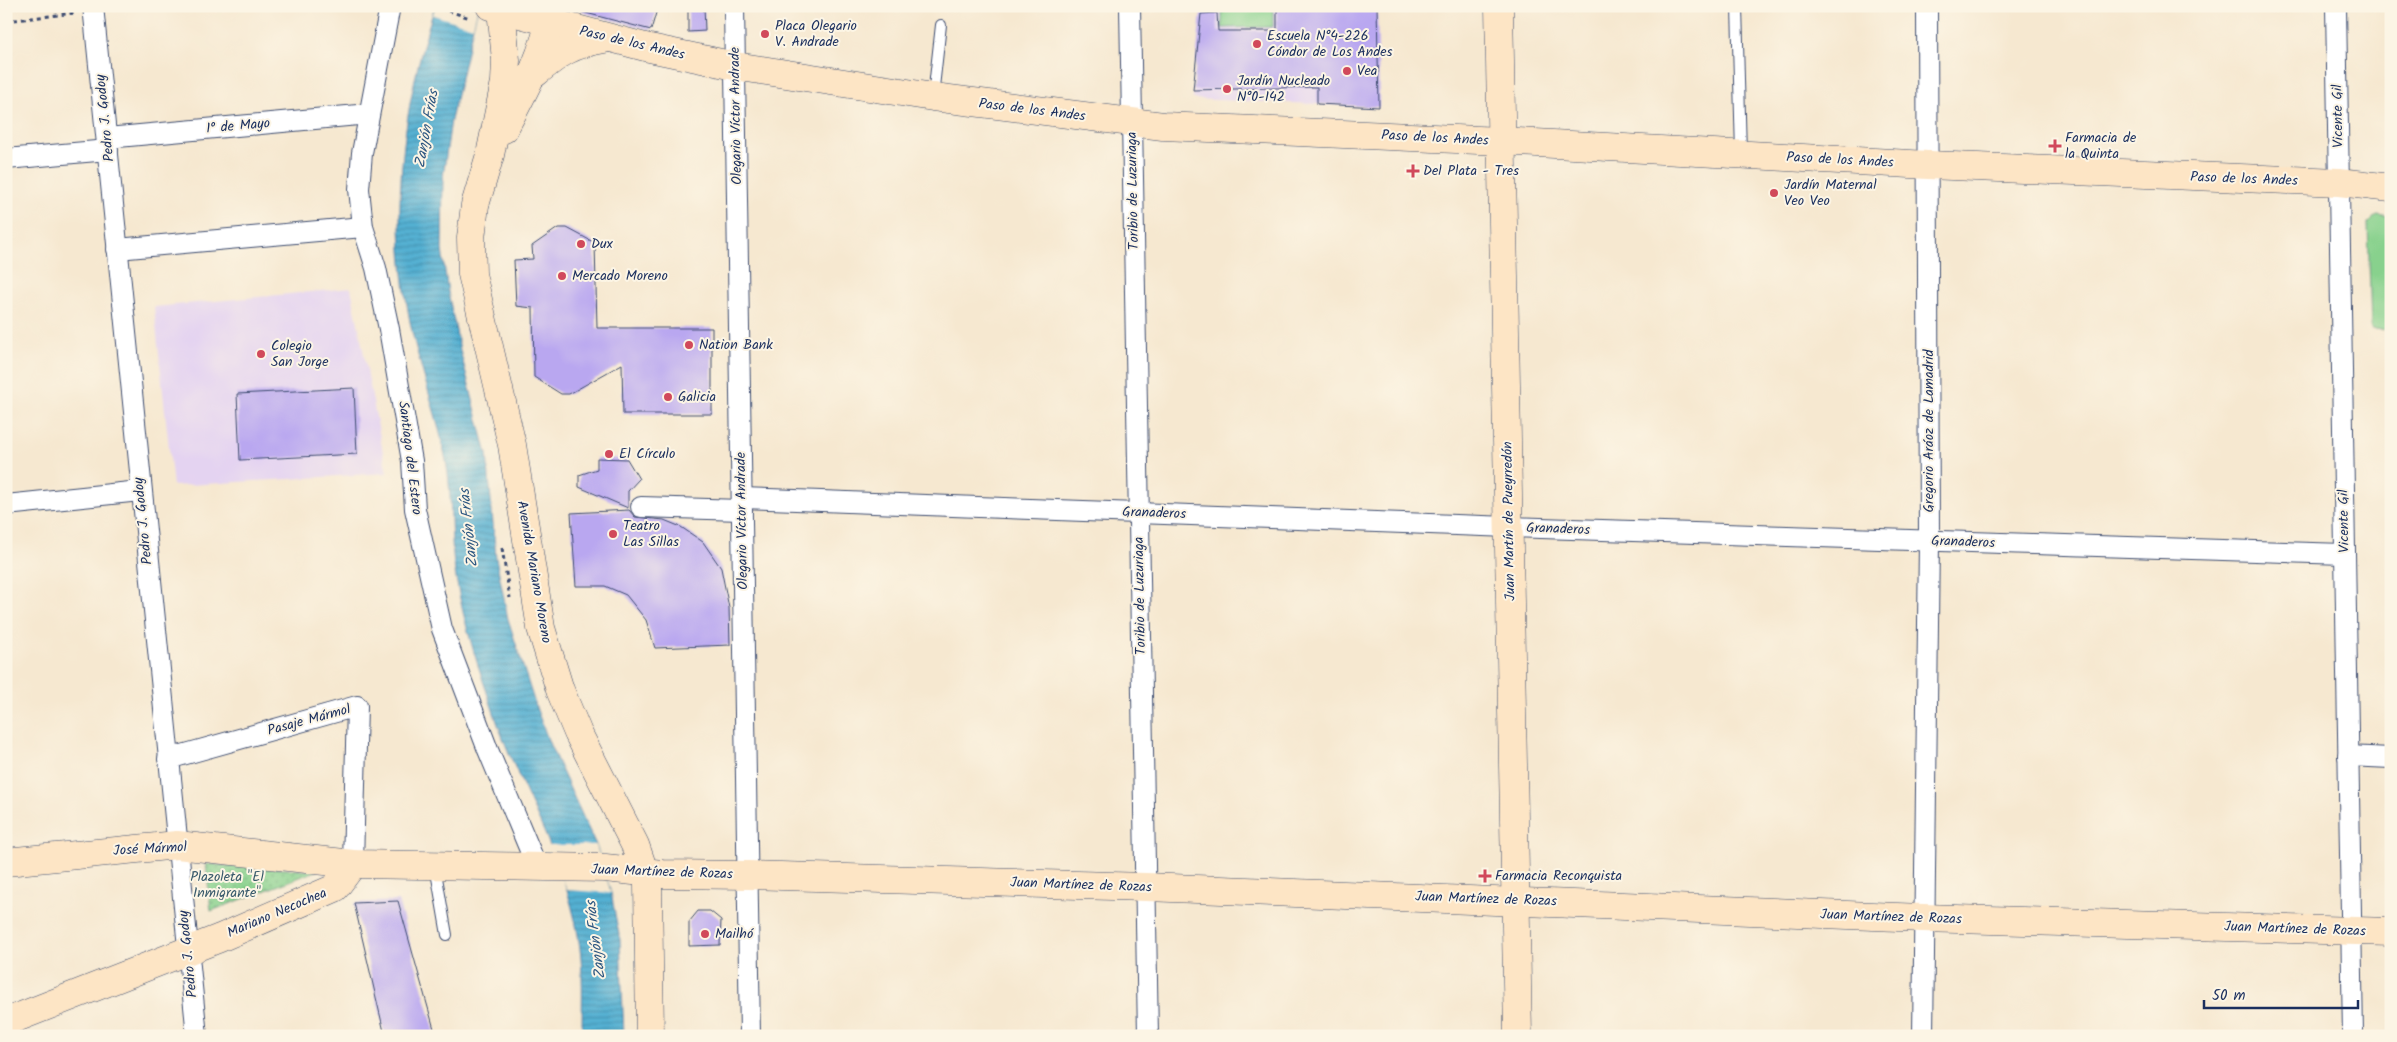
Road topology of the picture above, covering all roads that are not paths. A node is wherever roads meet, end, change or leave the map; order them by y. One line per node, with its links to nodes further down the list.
1 (390, 6): 16 (street, Santiago del Estero)
2 (734, 6): 13 (street, Olegario Víctor Andrade)
3 (1130, 6): 17 (street, Toribio de Luzuriaga)
4 (1499, 6): 18 (street, Juan Martín de Pueyrredón)
5 (1737, 6): 21 (lane)
6 (1927, 6): 23 (street, Gregorio Aráoz de Lamadrid)
7 (2336, 6): 24 (street, Vicente Gil)
8 (93, 9): 19 (street, Pedro J. Godoy)
9 (489, 12): 10 (street, Paso de los Andes); 20 (street, Avenida Mariano Moreno)
10 (552, 15): 12 (street, Paso de los Andes); 14 (street, Avenida Mariano Moreno)
11 (941, 25): 15 (lane)
12 (608, 38): 13 (street, Paso de los Andes); 14 (street)
13 (735, 66): 15 (street, Paso de los Andes); 29 (street, Olegario Víctor Andrade)
14 (533, 75): 20 (street, Avenida Mariano Moreno)
15 (933, 97): 17 (street, Paso de los Andes)
16 (369, 114): 19 (street, 1° de Mayo); 26 (street, Santiago del Estero)
17 (1132, 123): 18 (street, Paso de los Andes); 32 (street, Toribio de Luzuriaga)
18 (1502, 141): 21 (street, Paso de los Andes); 33 (street, Juan Martín de Pueyrredón)
19 (108, 144): 22 (street, 1° de Mayo); 27 (street, Pedro J. Godoy)
20 (490, 155): 44 (street, Avenida Mariano Moreno)
21 (1741, 155): 23 (street, Paso de los Andes)
22 (6, 159)
23 (1928, 165): 24 (street, Paso de los Andes); 34 (street, Gregorio Aráoz de Lamadrid)
24 (2339, 182): 25 (street, Paso de los Andes); 35 (street, Vicente Gil)
25 (2391, 188)
26 (363, 227): 27 (street); 43 (street, Santiago del Estero)
27 (117, 249): 28 (street, Pedro J. Godoy)
28 (140, 491): 30 (street); 38 (street, Pedro J. Godoy)
29 (742, 504): 31 (street, Granaderos); 32 (street, Granaderos); 45 (street, Olegario Víctor Andrade)
30 (6, 505)
31 (641, 507)
32 (1138, 512): 33 (street, Granaderos); 46 (street, Toribio de Luzuriaga)
33 (1509, 527): 34 (street, Granaderos); 47 (street, Juan Martín de Pueyrredón)
34 (1929, 541): 35 (street, Granaderos); 48 (street, Gregorio Aráoz de Lamadrid)
35 (2345, 554): 36 (street, Vicente Gil)
36 (2348, 756): 37 (street); 49 (street, Vicente Gil)
37 (2391, 758)
38 (168, 759): 39 (street, Pedro J. Godoy); 41 (street, Pasaje Mármol)
39 (177, 845): 40 (street, José Mármol); 41 (street, José Mármol); 52 (street, Pedro J. Godoy)
40 (6, 862)
41 (353, 864): 42 (street); 52 (street, Mariano Necochea)
42 (435, 866): 43 (street); 51 (lane)
43 (570, 868): 44 (street, Juan Martínez de Rozas)
44 (644, 873): 45 (street, Juan Martínez de Rozas); 55 (street, Avenida Mariano Moreno)
45 (748, 875): 46 (street, Juan Martínez de Rozas); 56 (street, Olegario Víctor Andrade)
46 (1146, 887): 47 (street, Juan Martínez de Rozas); 57 (street, Toribio de Luzuriaga)
47 (1515, 900): 48 (street, Juan Martínez de Rozas); 58 (street, Juan Martín de Pueyrredón)
48 (1924, 918): 49 (street, Juan Martínez de Rozas); 59 (street, Gregorio Aráoz de Lamadrid)
49 (2351, 931): 50 (street, Juan Martínez de Rozas); 60 (street, Vicente Gil)
50 (2391, 932)
51 (447, 935)
52 (188, 950): 53 (street, Mariano Necochea); 54 (street, Pedro J. Godoy)
53 (6, 1022)
54 (196, 1036)
55 (650, 1036)
56 (750, 1036)
57 (1148, 1036)
58 (1518, 1036)
59 (1923, 1036)
60 (2353, 1036)

